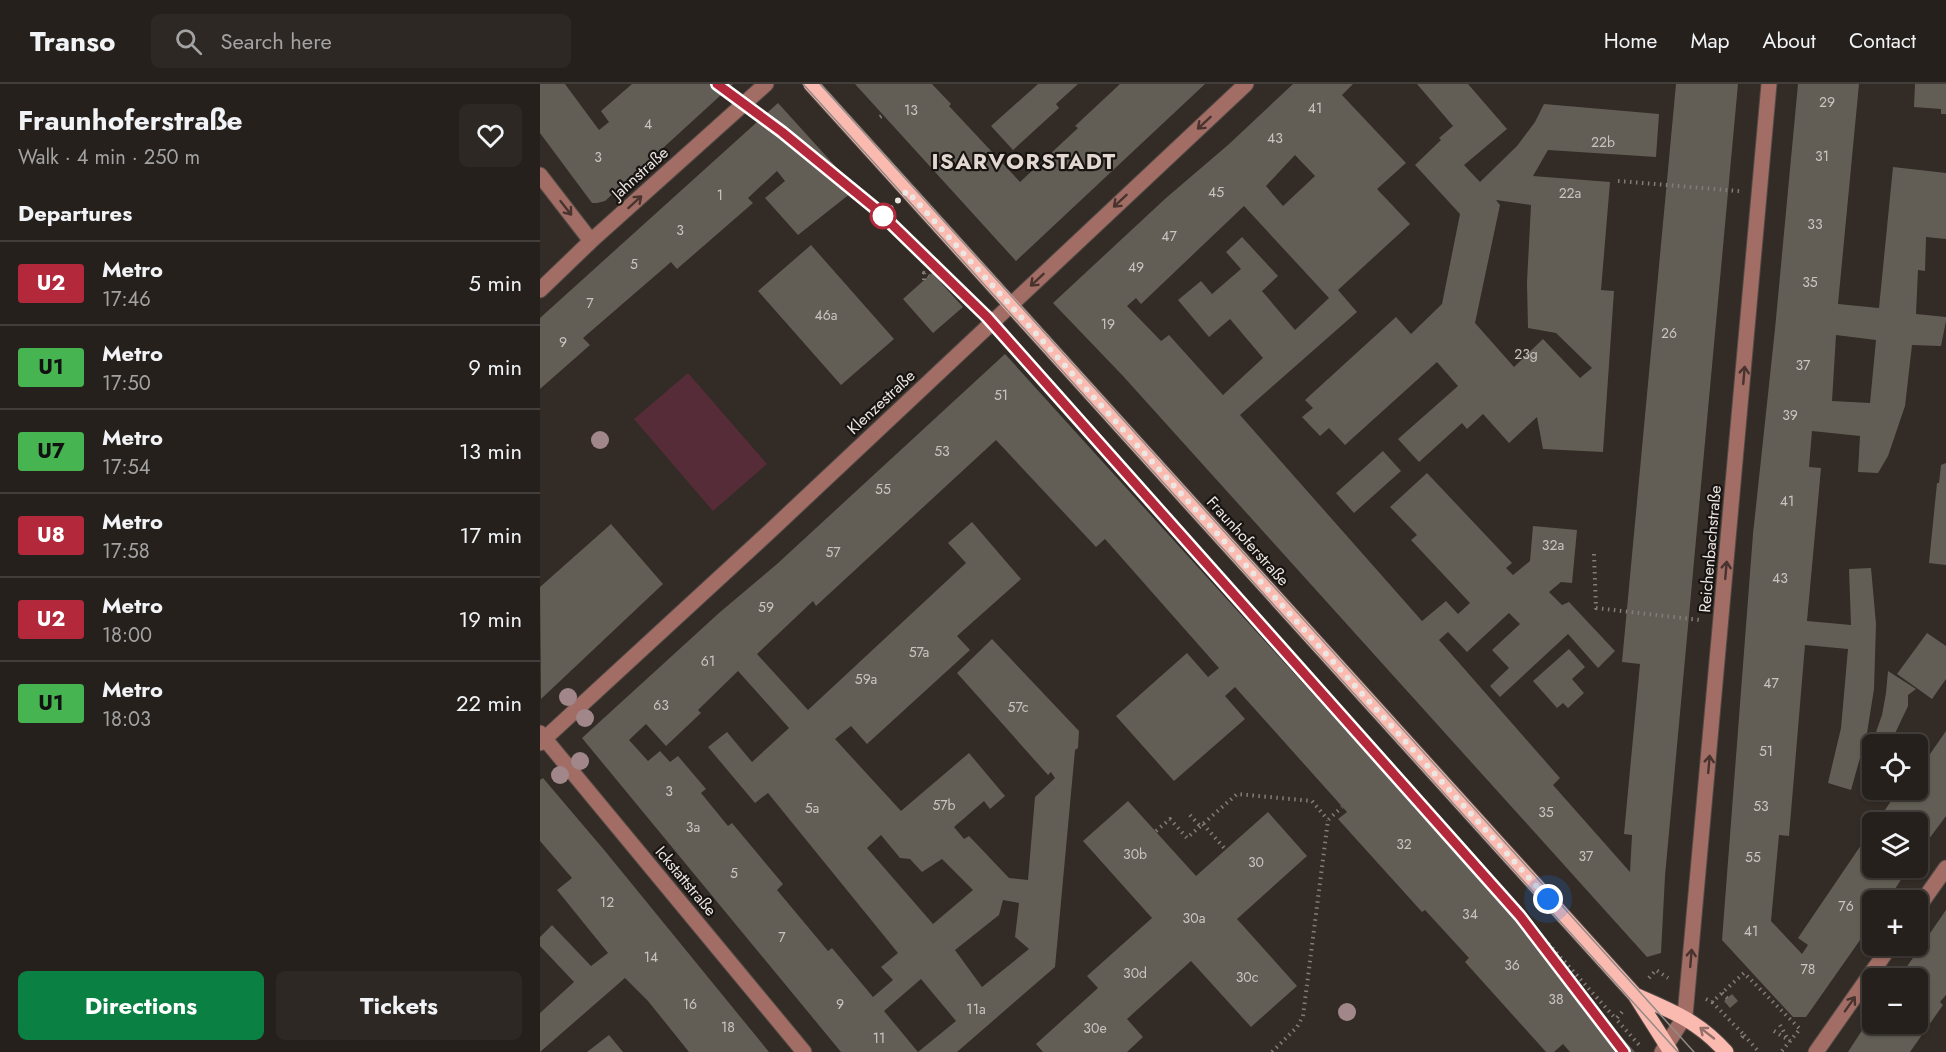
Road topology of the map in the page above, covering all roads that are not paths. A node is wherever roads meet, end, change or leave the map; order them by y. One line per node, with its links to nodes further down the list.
1 (766, 84): 6 (street, Jahnstraße, one-way to 1)
2 (811, 84): 8 (main road, Fraunhoferstraße)
3 (1246, 84): 8 (street, Klenzestraße, one-way to 8)
4 (1769, 84): 14 (street, Reichenbachstraße, one-way to 4)
5 (540, 175): 6 (street, one-way to 6)
6 (591, 241): 7 (street, Jahnstraße)
7 (540, 290)
8 (1010, 305): 9 (street, Klenzestraße); 13 (main road, Fraunhoferstraße)
9 (542, 738): 16 (street, Ickstattstraße)
10 (1946, 868): 11 (street)
11 (1928, 893)
12 (1883, 956): 18 (street, one-way to 12)
13 (1635, 995): 14 (main road, Fraunhoferstraße); 15 (main road, Fraunhoferstraße)
14 (1685, 1016): 15 (street, Fraunhoferstraße); 17 (main road, Fraunhoferstraße, one-way to 14)
15 (1666, 1050)
16 (804, 1052)
17 (1726, 1052)
18 (1816, 1052)

